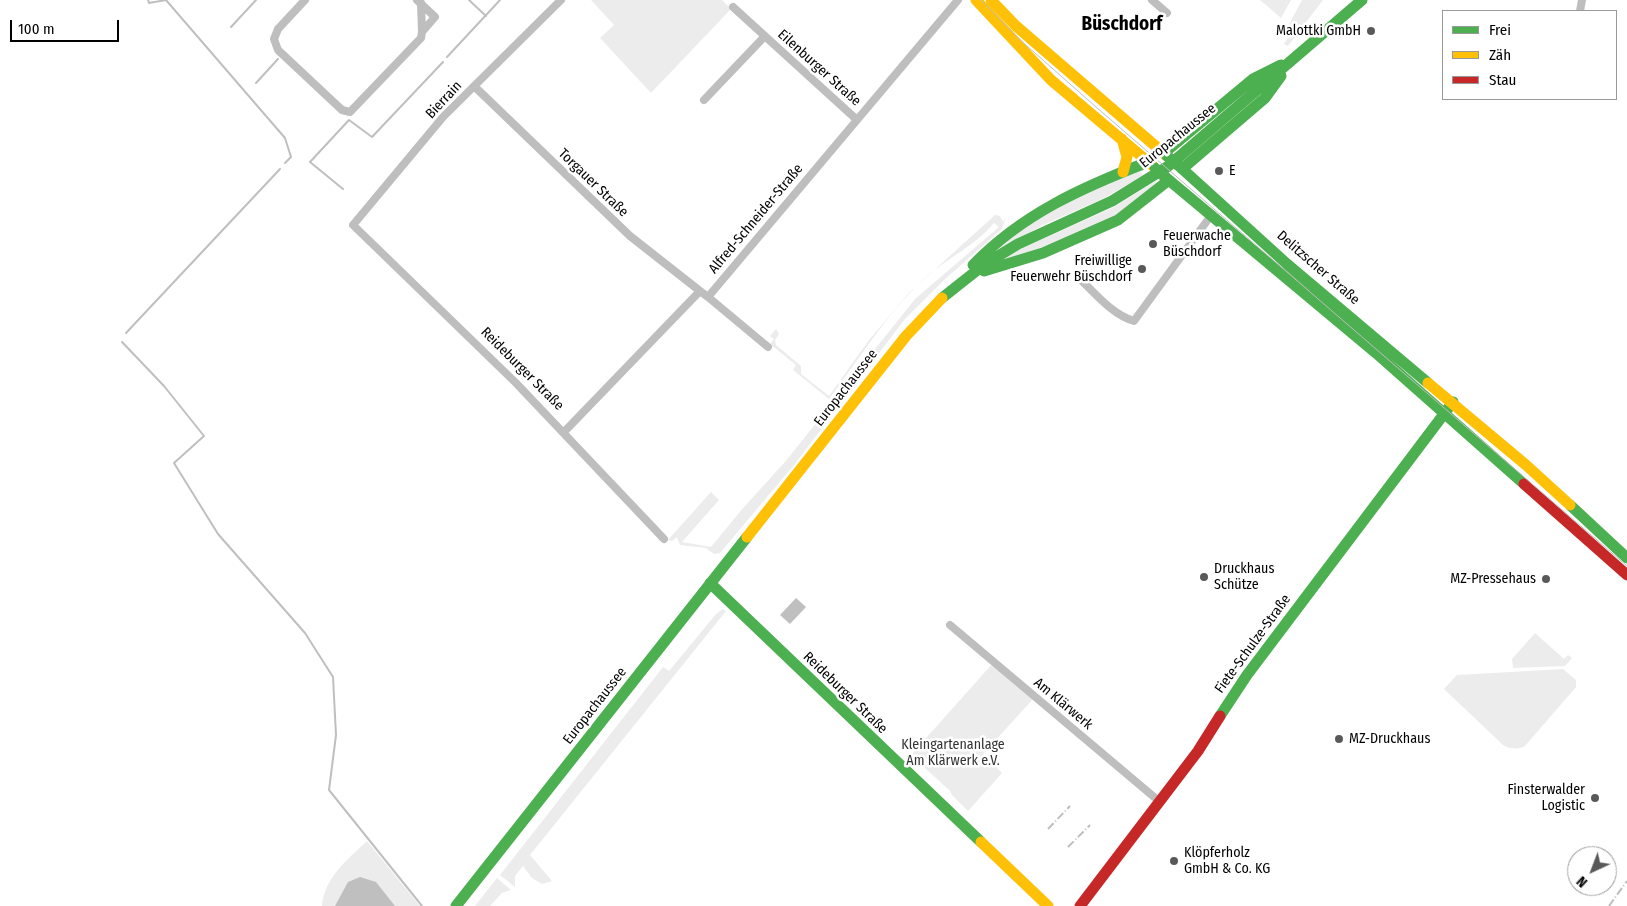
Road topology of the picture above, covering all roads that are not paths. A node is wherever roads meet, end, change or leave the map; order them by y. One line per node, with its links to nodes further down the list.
1 (305, 0): 11 (street)
2 (562, 0): 14 (street, Bierrain)
3 (958, 0): 16 (street, Alfred-Schneider-Straße)
4 (976, 0): 17 (main road, Delitzscher Straße)
5 (991, 0): 18 (main road, Delitzscher Straße)
6 (1152, 0): 10 (street)
7 (1362, 0): 13 (main road, Europachaussee)
8 (419, 2): 11 (street); 11 (street)
9 (733, 7): 12 (street, Eilenburger Straße)
10 (1167, 13)
11 (422, 32)
12 (765, 36): 15 (street, Eilenburger Straße); 16 (street, Eilenburger Straße)
13 (1292, 60): 18 (main road); 20 (main road); 26 (main road, Europachaussee)
14 (474, 86): 24 (street, Bierrain); 27 (street, Torgauer Straße)
15 (704, 100)
16 (856, 119): 28 (street, Alfred-Schneider-Straße)
17 (1122, 139): 19 (main road, Delitzscher Straße); 21 (main road)
18 (1166, 155): 19 (main road); 20 (main road, Delitzscher Straße, bridge)
19 (1151, 165): 21 (main road); 22 (main road, Delitzscher Straße, bridge)
20 (1180, 167): 22 (main road); 30 (main road, Delitzscher Straße)
21 (1123, 172): 26 (main road)
22 (1167, 178): 23 (main road, Delitzscher Straße); 26 (main road)
23 (1212, 214): 25 (street); 31 (main road, Delitzscher Straße)
24 (353, 226): 32 (street, Reideburger Straße)
25 (1078, 277)
26 (961, 281): 36 (main road, Europachaussee)
27 (700, 291): 28 (street); 32 (street)
28 (708, 297): 29 (street)
29 (768, 347)
30 (1453, 402): 31 (main road, Fiete-Schulze-Straße); 34 (main road, Delitzscher Straße)
31 (1444, 413): 35 (main road, Delitzscher Straße); 38 (main road, Fiete-Schulze-Straße)
32 (564, 432): 33 (street, Reideburger Straße)
33 (664, 539)
34 (1627, 558)
35 (1627, 575)
36 (710, 582): 39 (main road, Europachaussee); 40 (main road, Reideburger Straße)
37 (950, 625): 38 (street, Am Klärwerk)
38 (1160, 802): 41 (main road, Fiete-Schulze-Straße)
39 (456, 906)
40 (1048, 906)
41 (1080, 906)

